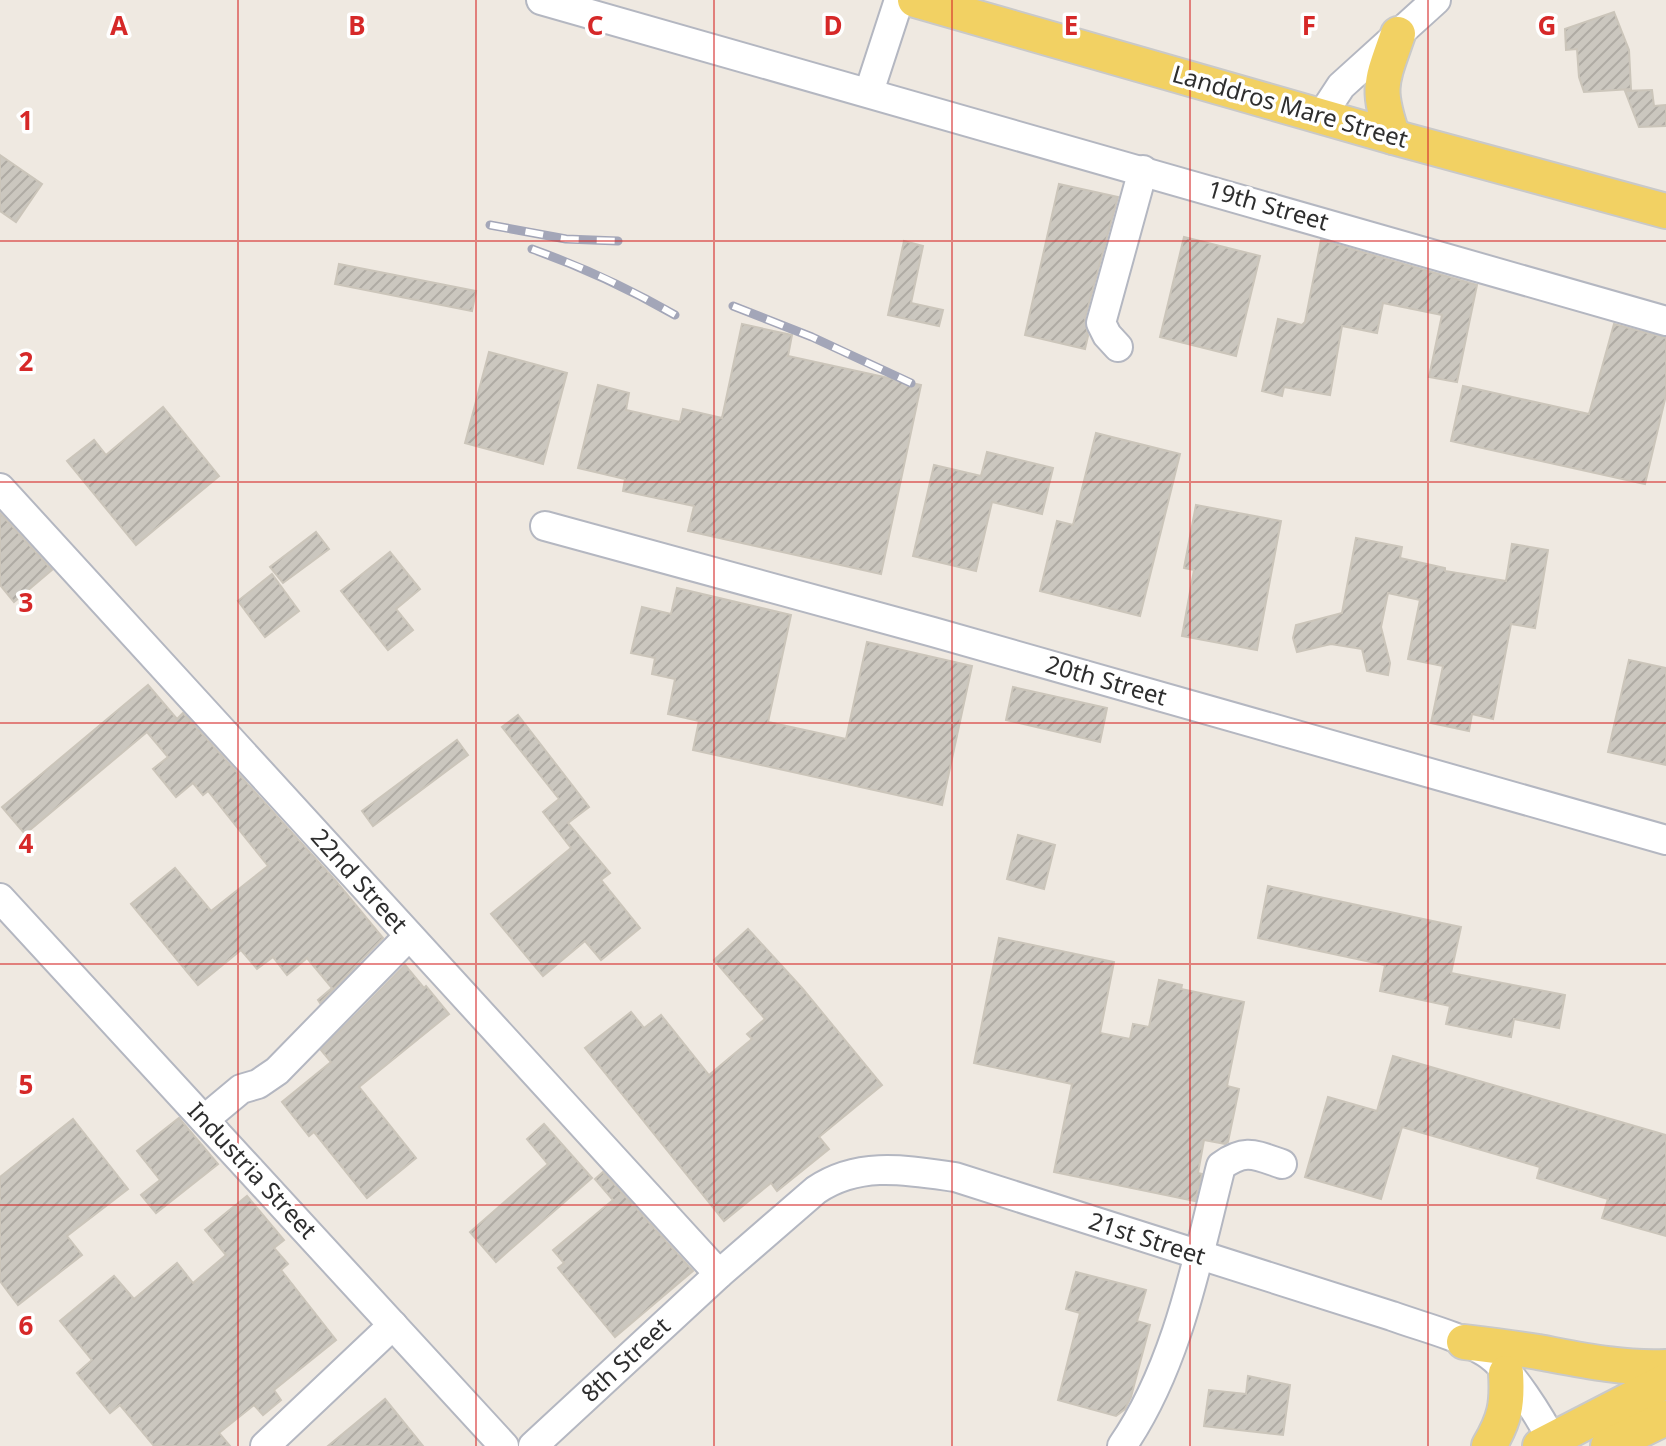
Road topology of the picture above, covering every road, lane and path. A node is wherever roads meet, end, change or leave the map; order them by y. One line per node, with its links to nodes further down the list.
1 (541, 0): 6 (street, 19th Street)
2 (899, 0): 6 (street)
3 (915, 0): 7 (main road, Landdros Mare Street)
4 (1436, 0): 5 (street)
5 (1398, 34): 7 (street); 8 (main road)
6 (869, 92): 9 (street, 19th Street)
7 (1322, 115): 8 (main road, Landdros Mare Street)
8 (1393, 137): 10 (main road, Landdros Mare Street)
9 (1143, 170): 11 (street, 19th Street); 12 (street)
10 (1666, 211)
11 (1666, 321)
12 (1118, 347)
13 (0, 488): 17 (street, 22nd Street)
14 (545, 526): 15 (street, 20th Street)
15 (1666, 840)
16 (0, 898): 18 (street, Industria Street)
17 (409, 936): 18 (street); 21 (street, 22nd Street)
18 (205, 1119): 22 (street, Industria Street)
19 (1282, 1164): 20 (street)
20 (1198, 1256): 21 (street, 21st Street); 23 (street, 21st Street); 32 (street)
21 (719, 1274): 31 (street, 8th Street)
22 (393, 1325): 29 (street); 30 (street, Industria Street)
23 (1464, 1342): 24 (main road); 25 (street, 21st Street)
24 (1666, 1367)
25 (1506, 1373): 28 (street, 21st Street); 33 (main road)
26 (1666, 1381): 28 (main road)
27 (1666, 1418): 34 (main road)
28 (1549, 1444)
29 (265, 1446)
30 (504, 1446)
31 (533, 1446)
32 (1122, 1446)
33 (1489, 1446)
34 (1608, 1446)

